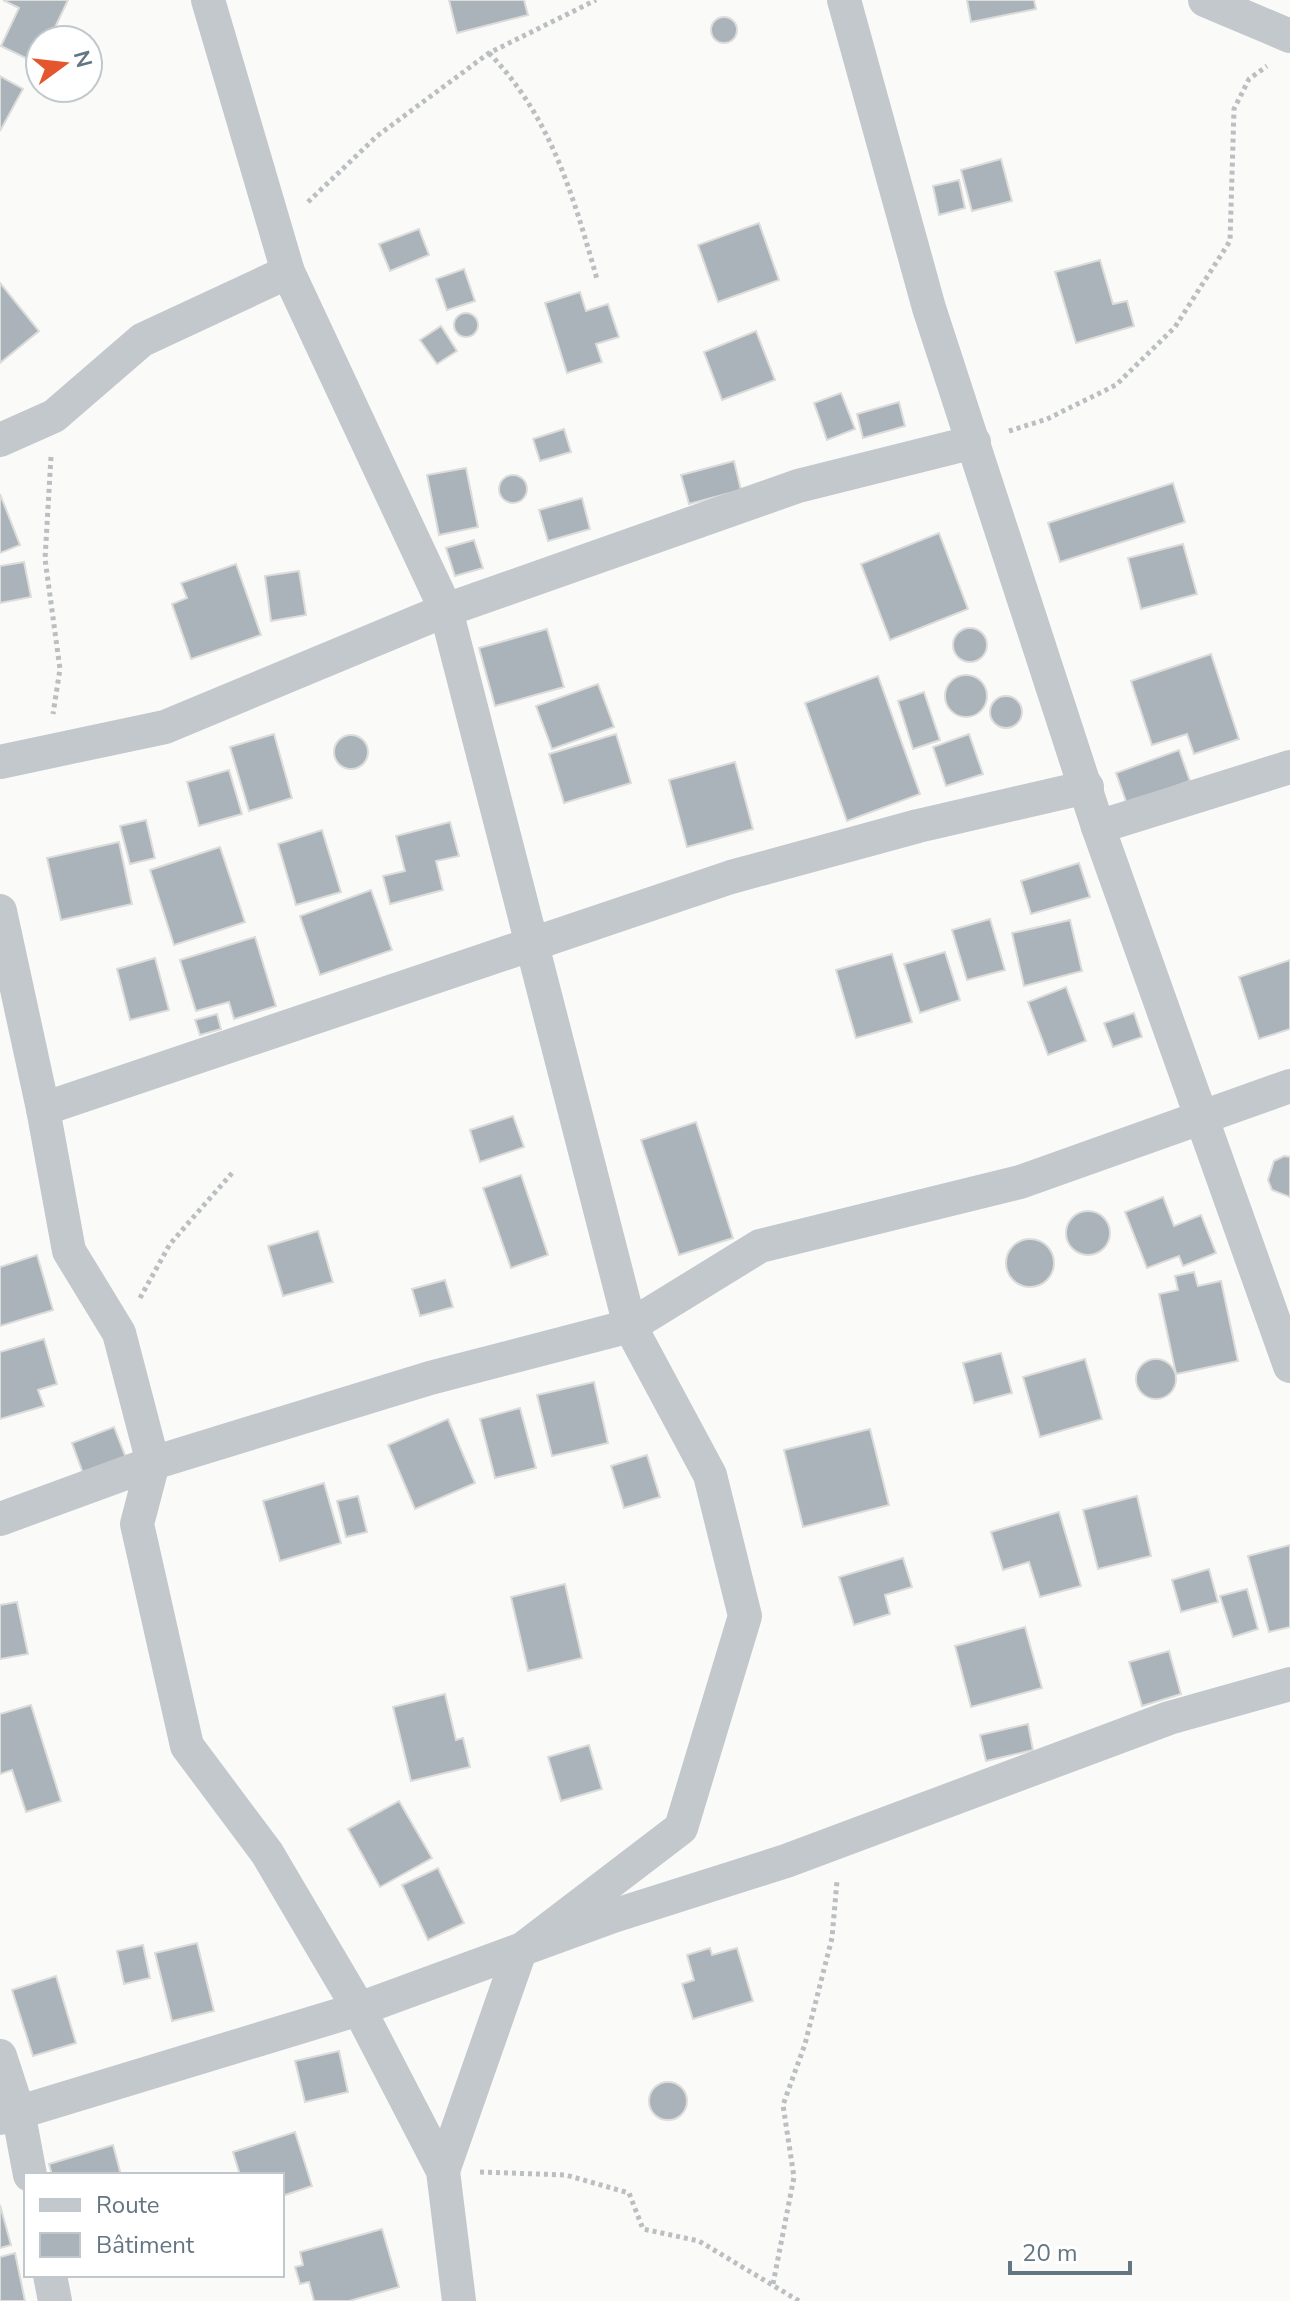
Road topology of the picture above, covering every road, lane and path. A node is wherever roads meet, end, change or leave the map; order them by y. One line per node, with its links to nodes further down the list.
1 (208, 0): 8 (street)
2 (596, 0): 6 (path)
3 (844, 0): 12 (street)
4 (1205, 0): 5 (street)
5 (1284, 48): 12 (path)
6 (489, 53): 7 (path); 9 (path)
7 (305, 213)
8 (288, 272): 10 (street); 13 (street)
9 (597, 279)
10 (54, 416): 11 (street); 14 (path)
11 (0, 440)
12 (974, 442): 13 (street); 17 (street)
13 (446, 610): 14 (street); 20 (street)
14 (48, 752): 15 (street)
15 (0, 762)
16 (1290, 767): 18 (street)
17 (1087, 787): 18 (street); 20 (street)
18 (1098, 827): 23 (street)
19 (0, 911): 22 (street)
20 (533, 944): 22 (street); 25 (street)
21 (1290, 1086): 23 (street)
22 (43, 1109): 26 (street)
23 (1200, 1118): 25 (street); 27 (street)
24 (232, 1173): 26 (path)
25 (630, 1326): 28 (street); 32 (street)
26 (119, 1333): 28 (street)
27 (1290, 1366)
28 (153, 1463): 29 (street); 33 (street)
29 (0, 1519)
30 (1290, 1684): 31 (street)
31 (842, 1840): 32 (street); 39 (path)
32 (520, 1951): 33 (street); 36 (street)
33 (359, 2009): 35 (street); 36 (street)
34 (0, 2056): 35 (street)
35 (9, 2115): 37 (street)
36 (443, 2171): 39 (path); 41 (street)
37 (29, 2173)
38 (50, 2277): 40 (street)
39 (773, 2284): 42 (path)
40 (55, 2301)
41 (459, 2301)
42 (799, 2301)

